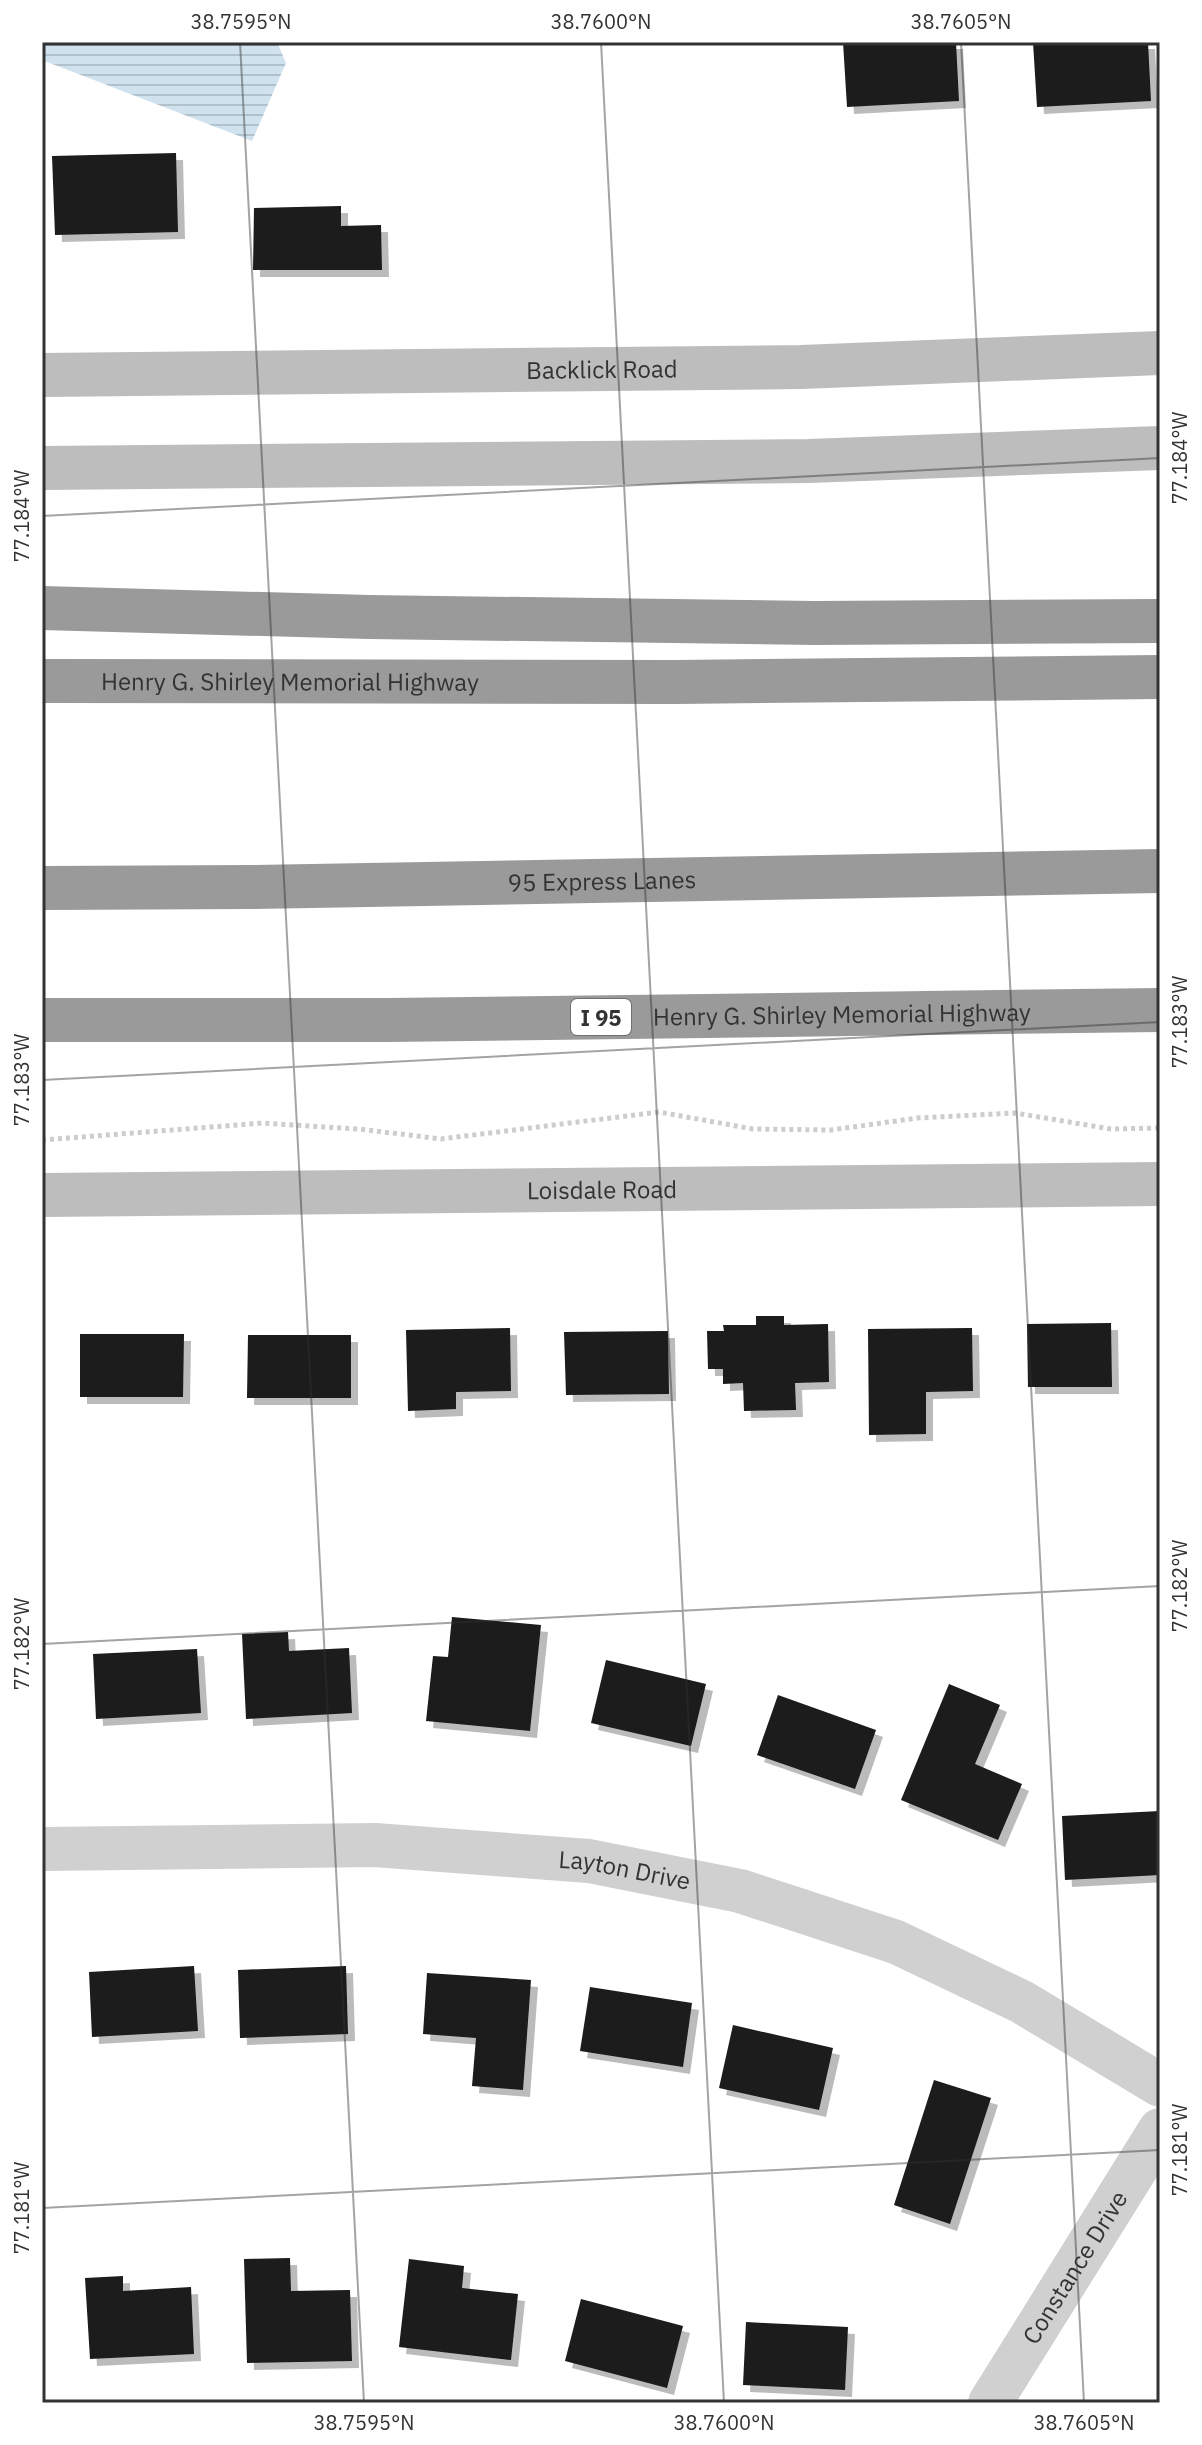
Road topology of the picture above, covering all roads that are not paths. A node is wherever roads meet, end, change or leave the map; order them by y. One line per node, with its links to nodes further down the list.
1 (1160, 353): 2 (main road, Backlick Road)
2 (42, 375)
3 (1160, 448): 4 (main road)
4 (42, 468)
5 (42, 608): 6 (highway)
6 (1160, 621)
7 (1160, 677): 8 (highway, Henry G. Shirley Memorial Highway)
8 (42, 681)
9 (1160, 871): 10 (highway, 95 Express Lanes)
10 (42, 888)
11 (1160, 1010): 12 (highway, Henry G. Shirley Memorial Highway / I 95)
12 (42, 1020)
13 (1160, 1184): 14 (main road, Loisdale Road)
14 (42, 1195)
15 (42, 1849): 16 (street, Layton Drive)
16 (1160, 2085)
17 (1160, 2130): 18 (street, Constance Drive)
18 (990, 2403)

